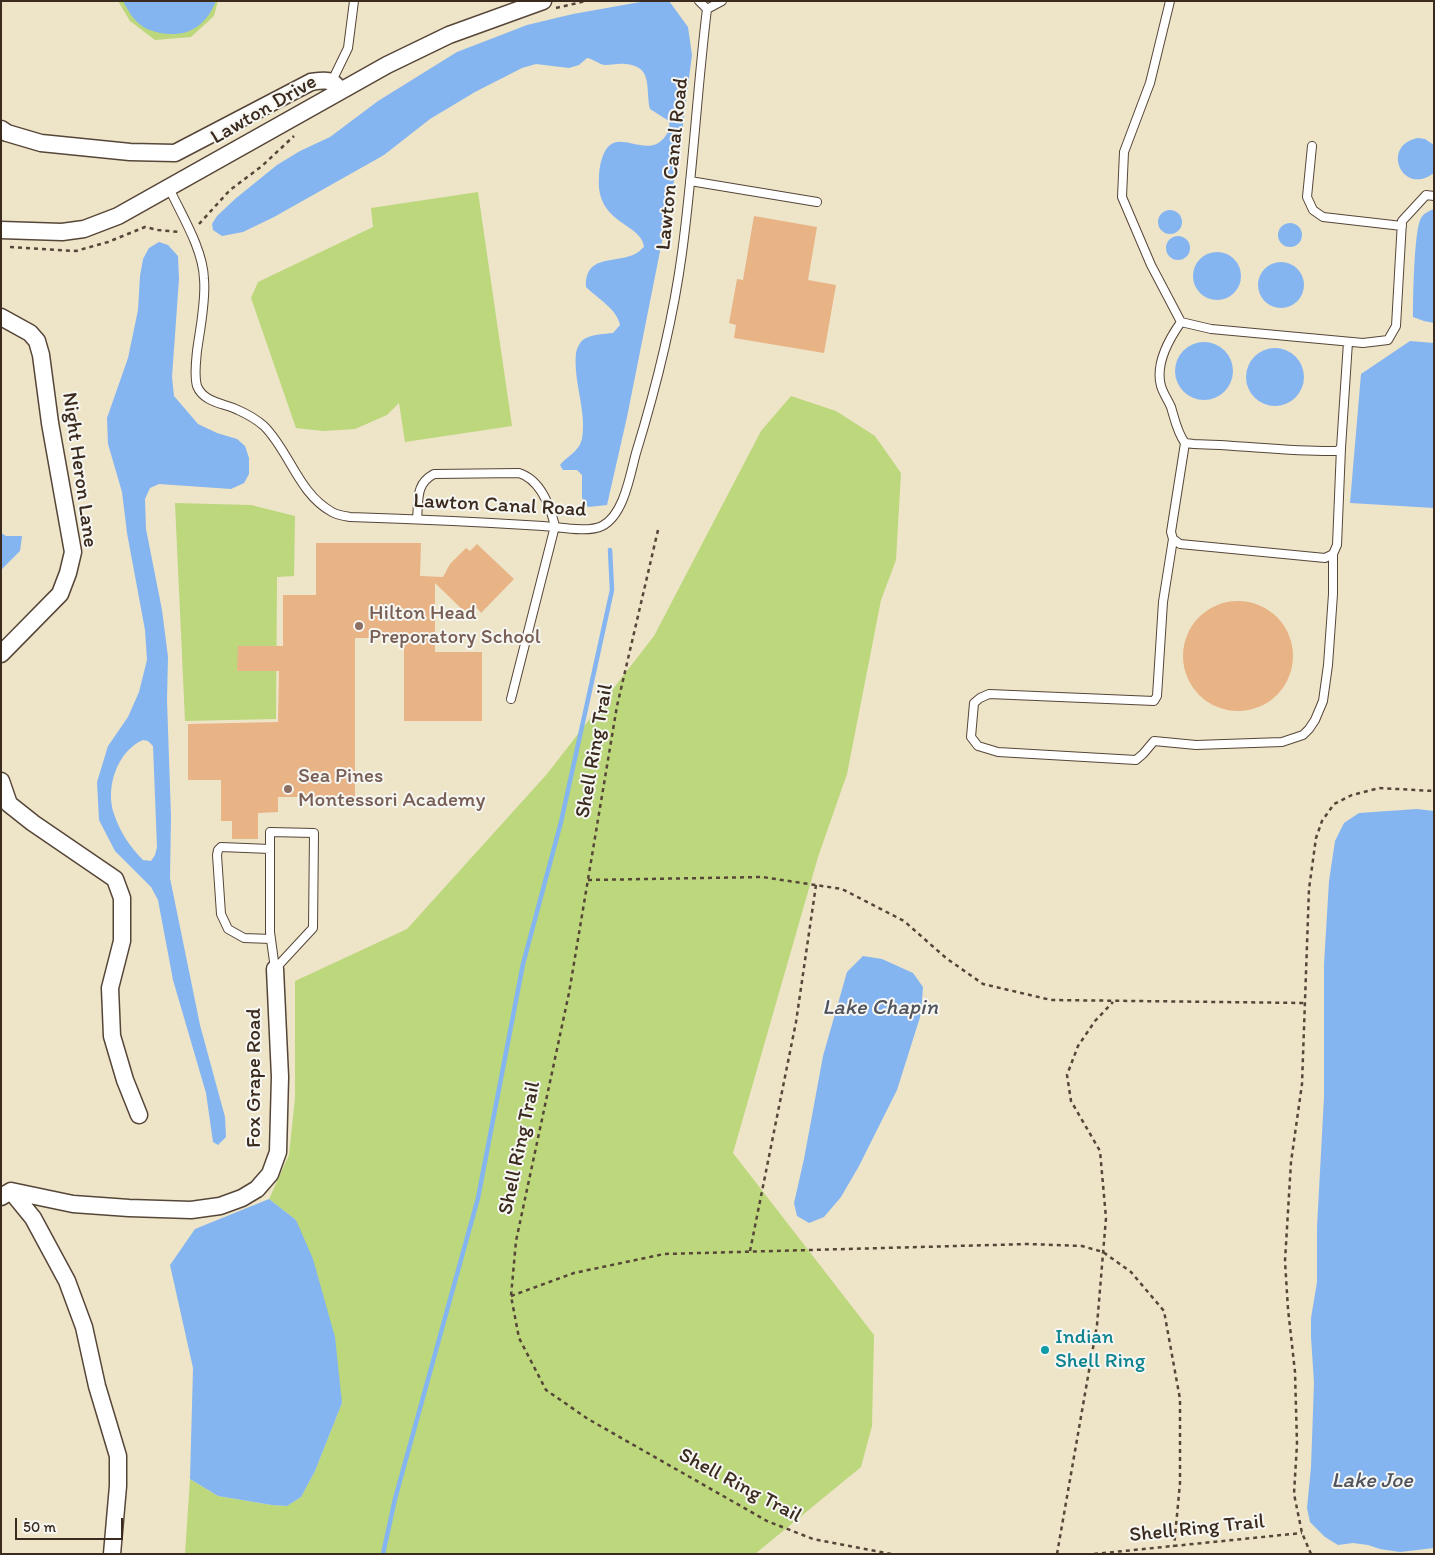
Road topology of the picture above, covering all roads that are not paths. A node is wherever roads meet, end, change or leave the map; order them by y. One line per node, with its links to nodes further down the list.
1 (354, 1): 7 (lane)
2 (699, 1): 6 (lane)
3 (722, 1): 6 (lane)
4 (1170, 1): 17 (lane)
5 (547, 5): 7 (street, Lawton Drive)
6 (707, 9): 10 (lane, Lawton Canal Road)
7 (336, 86): 8 (street); 11 (street, Lawton Drive)
8 (1, 129)
9 (1312, 146): 14 (lane)
10 (690, 181): 13 (lane); 22 (lane, Lawton Canal Road)
11 (169, 188): 15 (street, Lawton Drive); 21 (lane, Lawton Canal Road)
12 (1434, 196): 14 (lane)
13 (817, 202)
14 (1402, 226): 18 (lane)
15 (1, 230)
16 (1, 317): 25 (street, Night Heron Lane)
17 (1182, 322): 18 (lane); 19 (lane)
18 (1348, 342): 20 (lane)
19 (1185, 443): 20 (lane); 23 (lane)
20 (1342, 448): 24 (lane)
21 (417, 519): 22 (lane, Lawton Canal Road); 22 (lane)
22 (555, 526): 26 (lane)
23 (1173, 539): 24 (lane); 24 (lane)
24 (1332, 554)
25 (1, 654)
26 (511, 699)
27 (1, 781): 31 (street)
28 (270, 849): 29 (lane); 29 (lane); 30 (lane)
29 (271, 939): 30 (lane)
30 (276, 969): 32 (street, Fox Grape Road)
31 (139, 1115)
32 (6, 1194): 33 (street)
33 (112, 1554)

